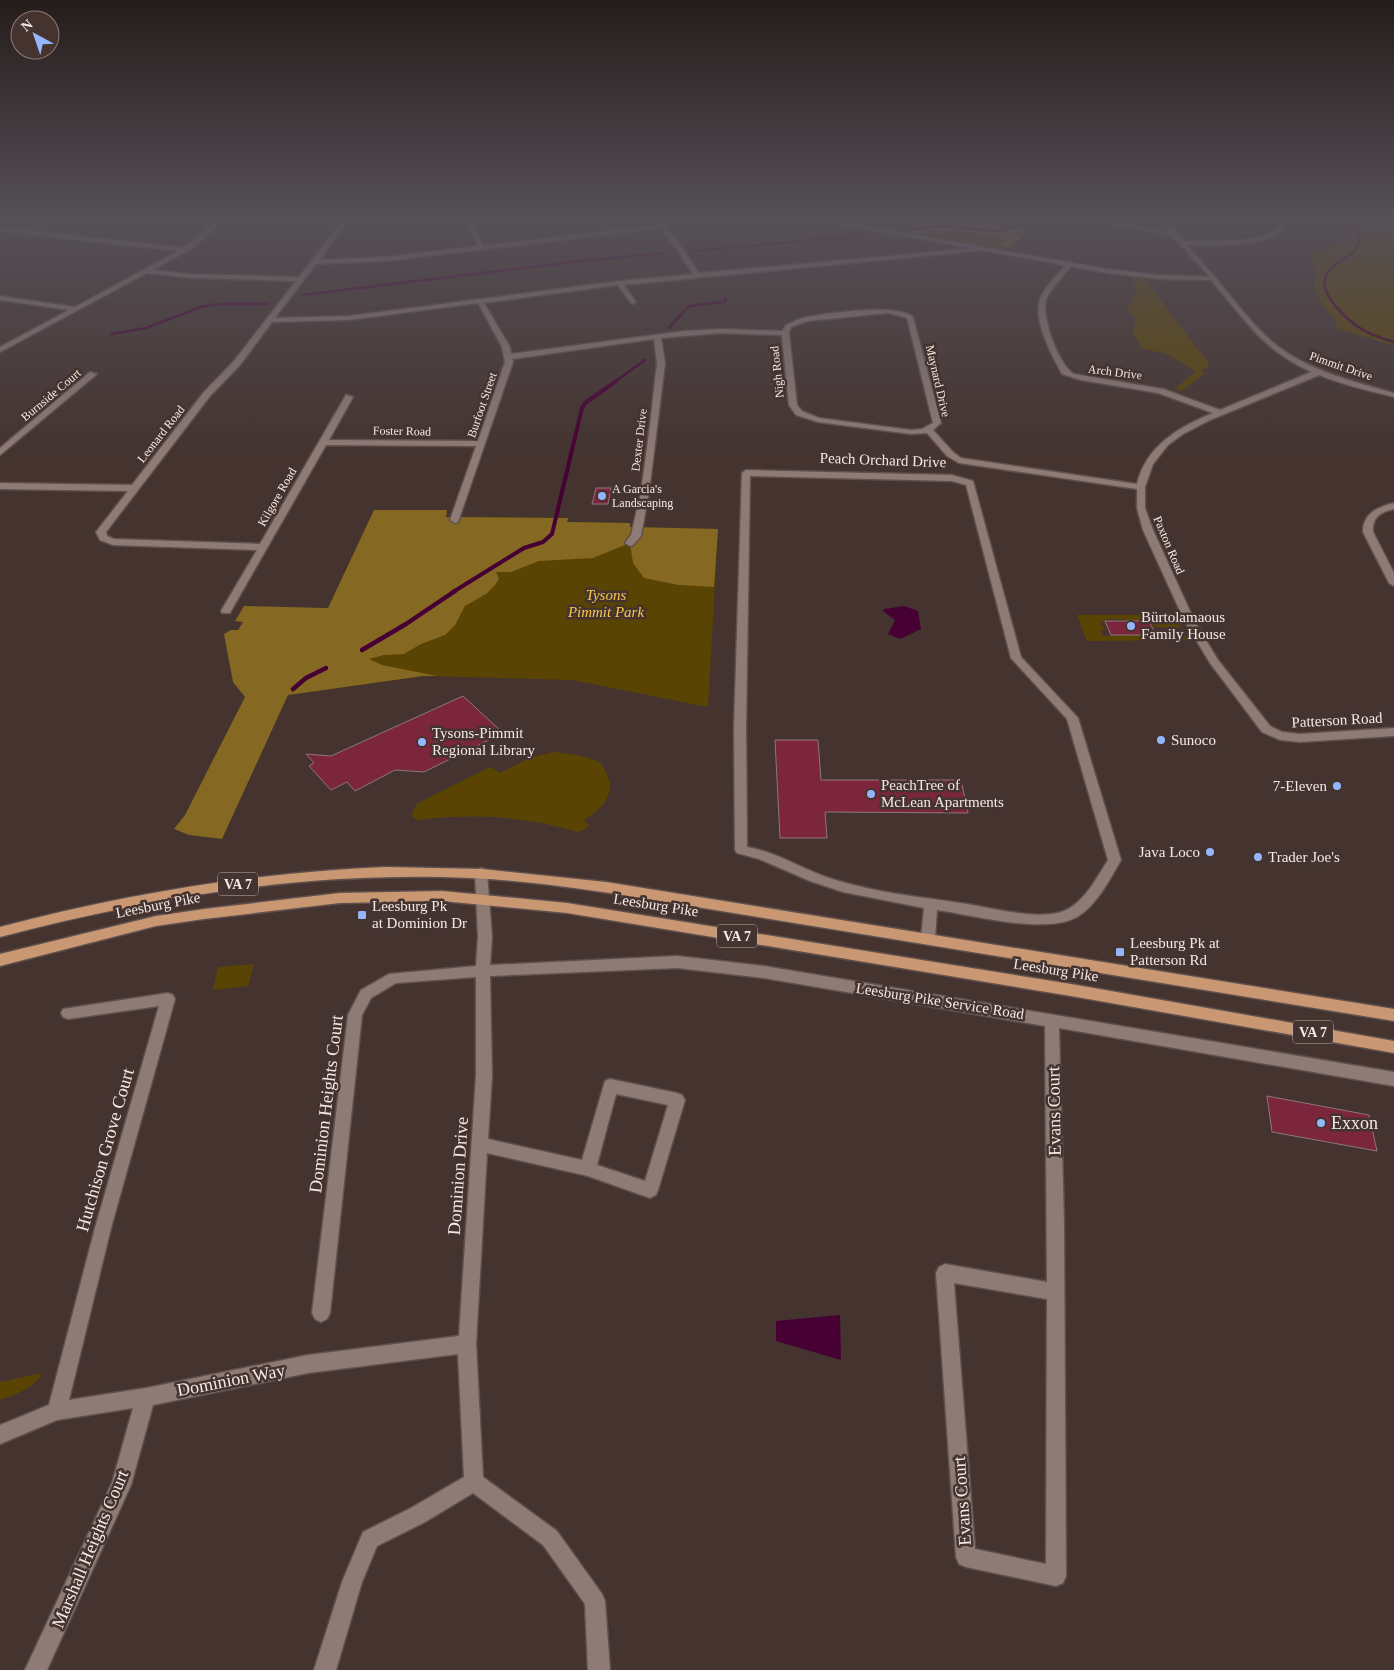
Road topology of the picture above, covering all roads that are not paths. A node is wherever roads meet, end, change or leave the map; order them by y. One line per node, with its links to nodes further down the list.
1 (0, 298): 10 (street)
2 (97, 298): 10 (street)
3 (286, 298): 11 (street, Leonard Road)
4 (504, 298): 8 (street)
5 (630, 298): 9 (street)
6 (1045, 298): 20 (street, Arch Drive)
7 (1230, 298): 16 (street, Pimmit Drive)
8 (480, 301): 11 (street); 15 (street, Burfoot Street)
9 (633, 302)
10 (76, 309): 14 (street)
11 (269, 320): 27 (street, Leonard Road)
12 (785, 333): 13 (street, Nigh Road); 21 (street, Nigh Road); 21 (street, Maynard Drive)
13 (657, 337): 15 (street, Nigh Road); 32 (street, Dexter Drive)
14 (0, 350)
15 (509, 357): 23 (street, Burfoot Street)
16 (1319, 372): 18 (street, Pimmit Drive); 20 (street, Paxton Road)
17 (93, 374): 24 (street, Burnside Court)
18 (1394, 395)
19 (349, 396): 22 (street, Kilgore Road)
20 (1220, 413): 26 (street, Paxton Road)
21 (929, 430): 26 (street)
22 (323, 442): 23 (street, Foster Road); 33 (street, Kilgore Road)
23 (481, 444): 29 (street, Burfoot Street)
24 (0, 452)
25 (0, 486): 27 (street)
26 (1141, 487): 36 (street, Paxton Road)
27 (133, 488): 30 (street, Leonard Road)
28 (1394, 506): 34 (street)
29 (455, 520)
30 (103, 538): 31 (street); 33 (street)
31 (92, 542)
32 (630, 543)
33 (263, 547): 35 (street, Kilgore Road)
34 (1394, 583)
35 (226, 611)
36 (1258, 718): 37 (street, Patterson Road)
37 (1394, 732)
38 (481, 873): 39 (street, Dominion Drive); 41 (main road, Leesburg Pike / VA 7); 42 (main road, Leesburg Pike / VA 7)
39 (483, 899): 43 (main road, Leesburg Pike / VA 7); 44 (street, Dominion Drive); 48 (main road, Leesburg Pike / VA 7)
40 (931, 904): 40 (street, Peach Orchard Drive); 42 (street)
41 (0, 932)
42 (928, 938): 46 (main road, Leesburg Pike / VA 7)
43 (0, 960)
44 (483, 971): 47 (street, Leesburg Pike Service Road); 50 (street, Dominion Drive); 53 (street, Dominion Heights Court)
45 (68, 1013): 56 (street, Hutchison Grove Court)
46 (1394, 1015)
47 (1052, 1020): 49 (street, Leesburg Pike Service Road); 52 (street, Evans Court)
48 (1394, 1047)
49 (1394, 1079)
50 (480, 1144): 51 (street); 54 (street, Dominion Drive)
51 (588, 1169): 51 (street)
52 (1056, 1292): 52 (street, Evans Court)
53 (320, 1313)
54 (467, 1344): 55 (street, Dominion Way); 58 (street, Dominion Drive)
55 (146, 1397): 56 (street, Dominion Way); 59 (street, Marshall Heights Court)
56 (57, 1411): 57 (street, Dominion Way)
57 (0, 1435)
58 (474, 1482): 60 (street); 61 (street)
59 (36, 1670)
60 (325, 1670)
61 (599, 1670)

